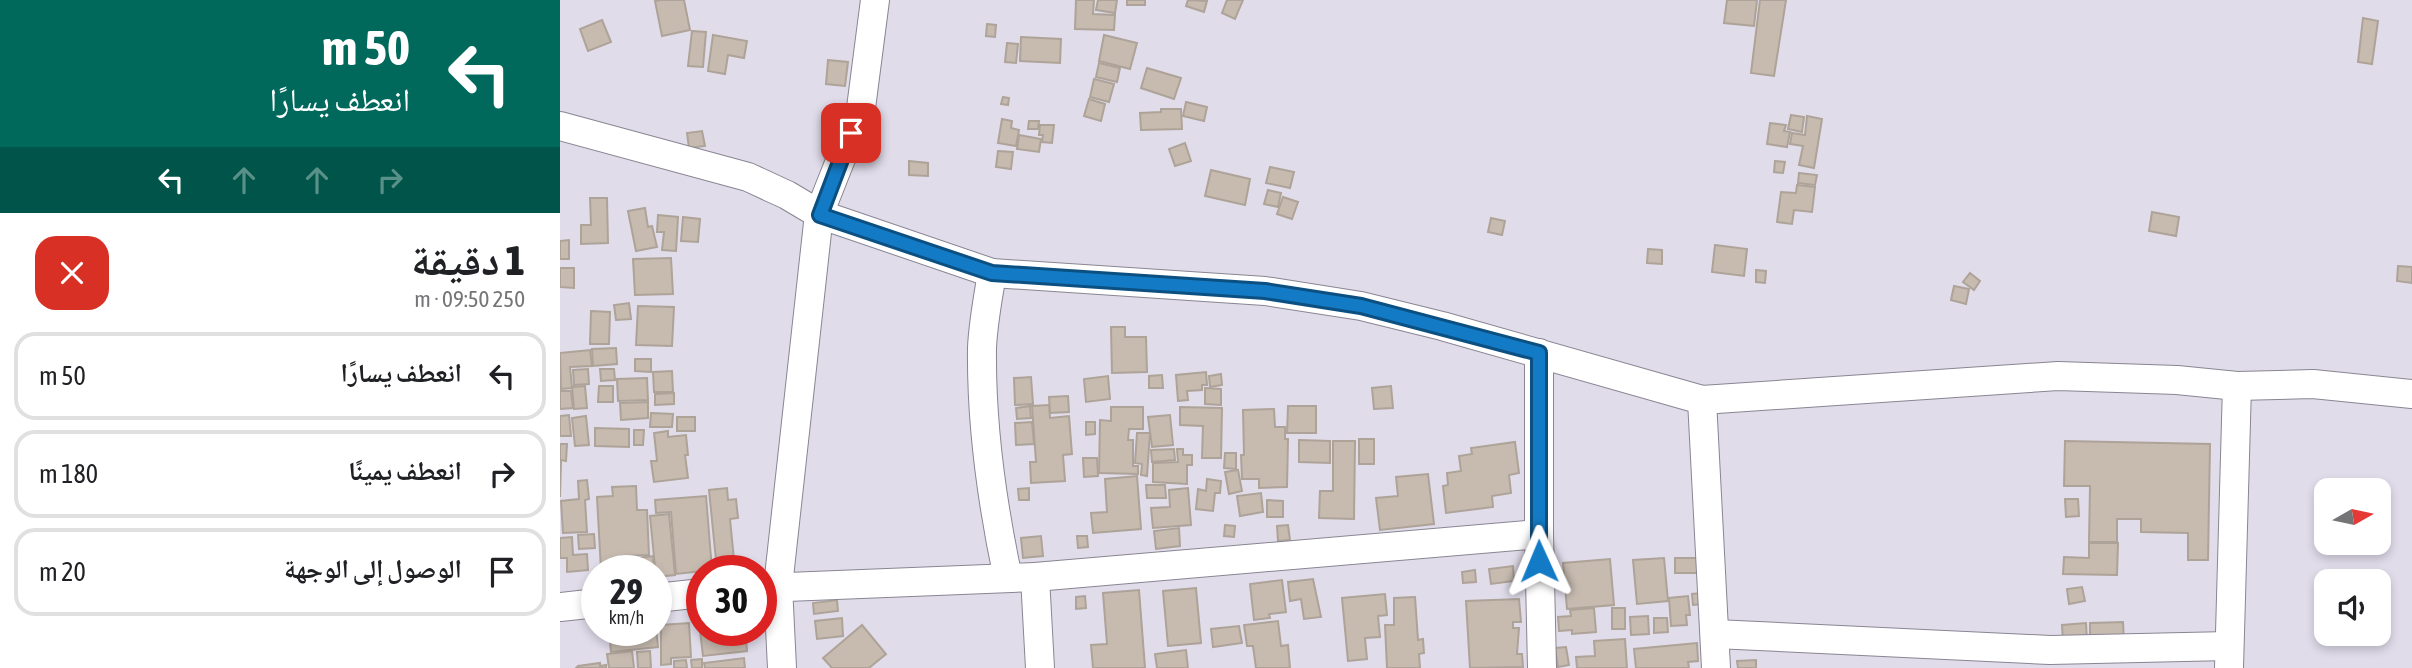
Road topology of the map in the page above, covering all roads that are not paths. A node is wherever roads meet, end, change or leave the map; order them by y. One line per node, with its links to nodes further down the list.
1 (875, 0): 3 (street)
2 (560, 126): 3 (street)
3 (820, 215): 4 (street); 10 (street)
4 (992, 273): 5 (street); 11 (street)
5 (1539, 353): 8 (street); 9 (street)
6 (2237, 386): 7 (street); 8 (street); 17 (street)
7 (2412, 394)
8 (1702, 400): 16 (street)
9 (1539, 534): 11 (street); 20 (street)
10 (774, 555)
11 (1022, 578): 12 (street); 19 (street)
12 (777, 587)
13 (581, 605): 14 (street)
14 (560, 607)
15 (777, 634): 18 (street)
16 (1715, 634): 17 (street); 21 (street)
17 (2229, 657)
18 (782, 668)
19 (1040, 668)
20 (1542, 668)
21 (1716, 668)

